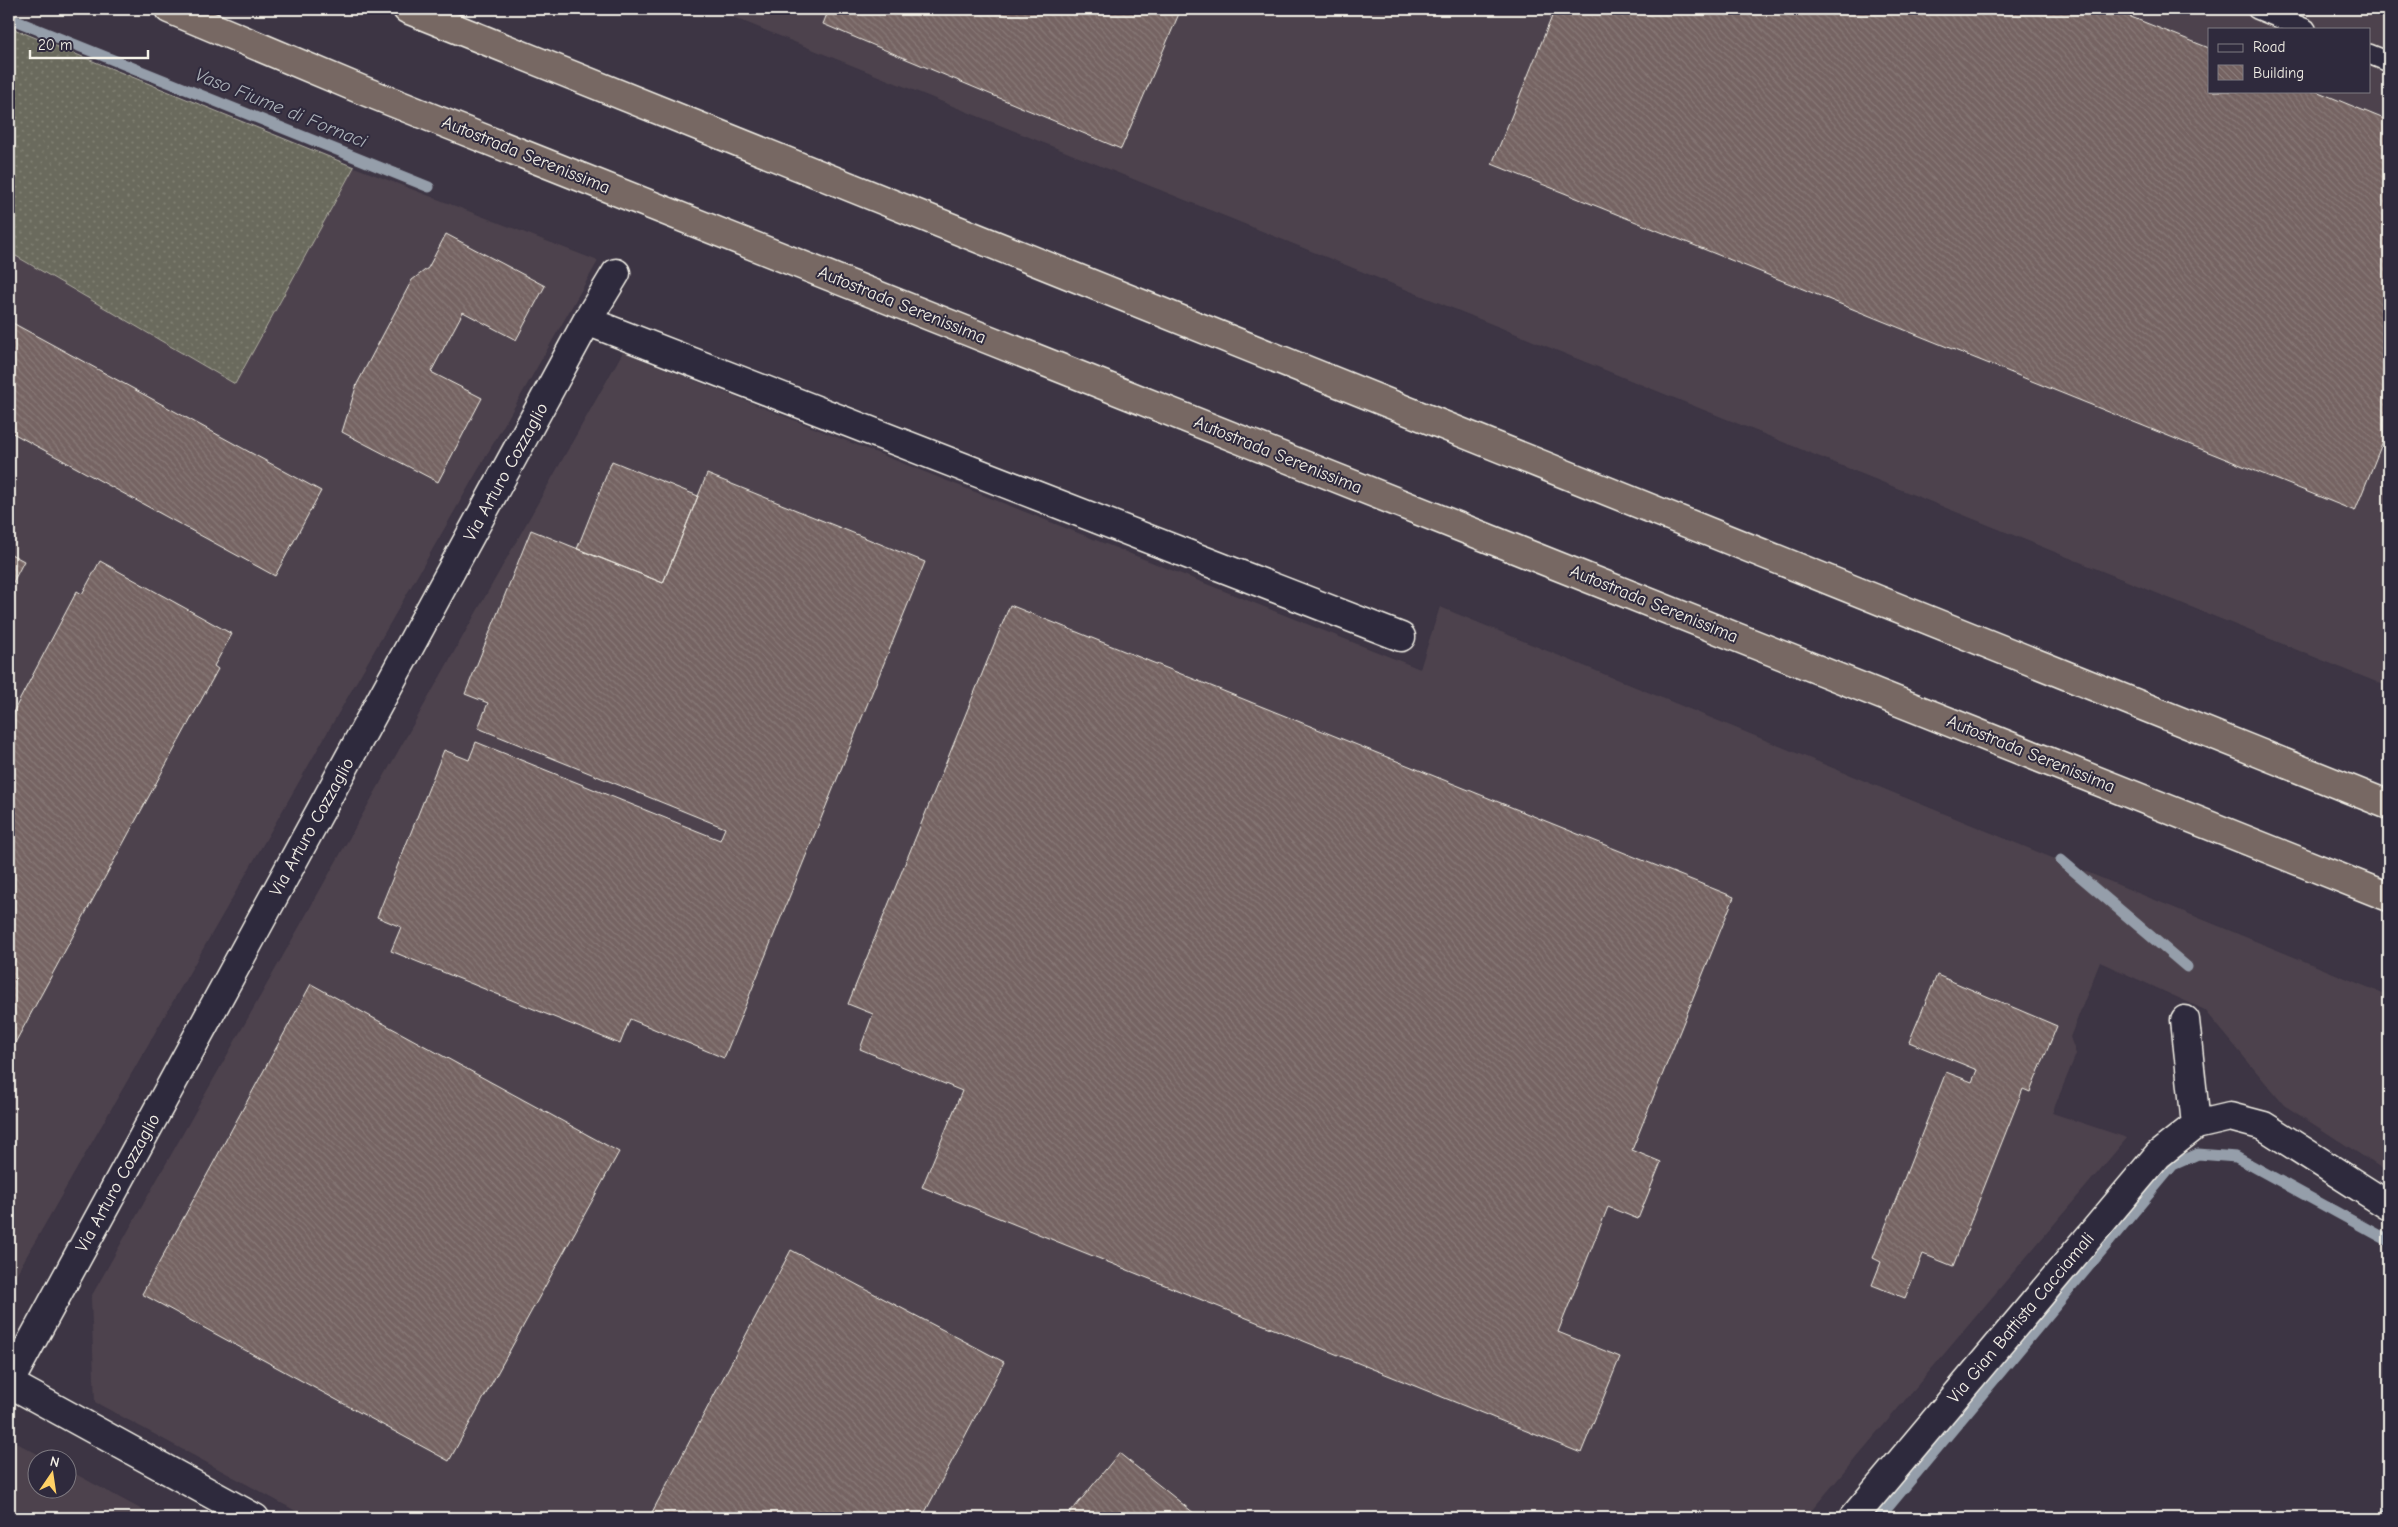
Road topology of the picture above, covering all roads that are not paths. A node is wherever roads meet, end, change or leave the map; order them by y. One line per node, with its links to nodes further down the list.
1 (169, 9): 11 (highway, Autostrada Serenissima)
2 (407, 9): 10 (highway)
3 (2257, 9): 4 (lane)
4 (2304, 28)
5 (2370, 54): 6 (lane)
6 (2389, 62)
7 (616, 272): 8 (street, Via Arturo Cozzaglio)
8 (587, 321): 9 (street); 15 (street, Via Arturo Cozzaglio)
9 (1401, 637)
10 (2389, 805)
11 (2389, 897)
12 (2185, 1020): 13 (street)
13 (2196, 1125): 14 (street); 17 (street, Via Gian Battista Cacciamali)
14 (2389, 1206)
15 (9, 1383): 16 (street)
16 (255, 1518)
17 (1853, 1518)

